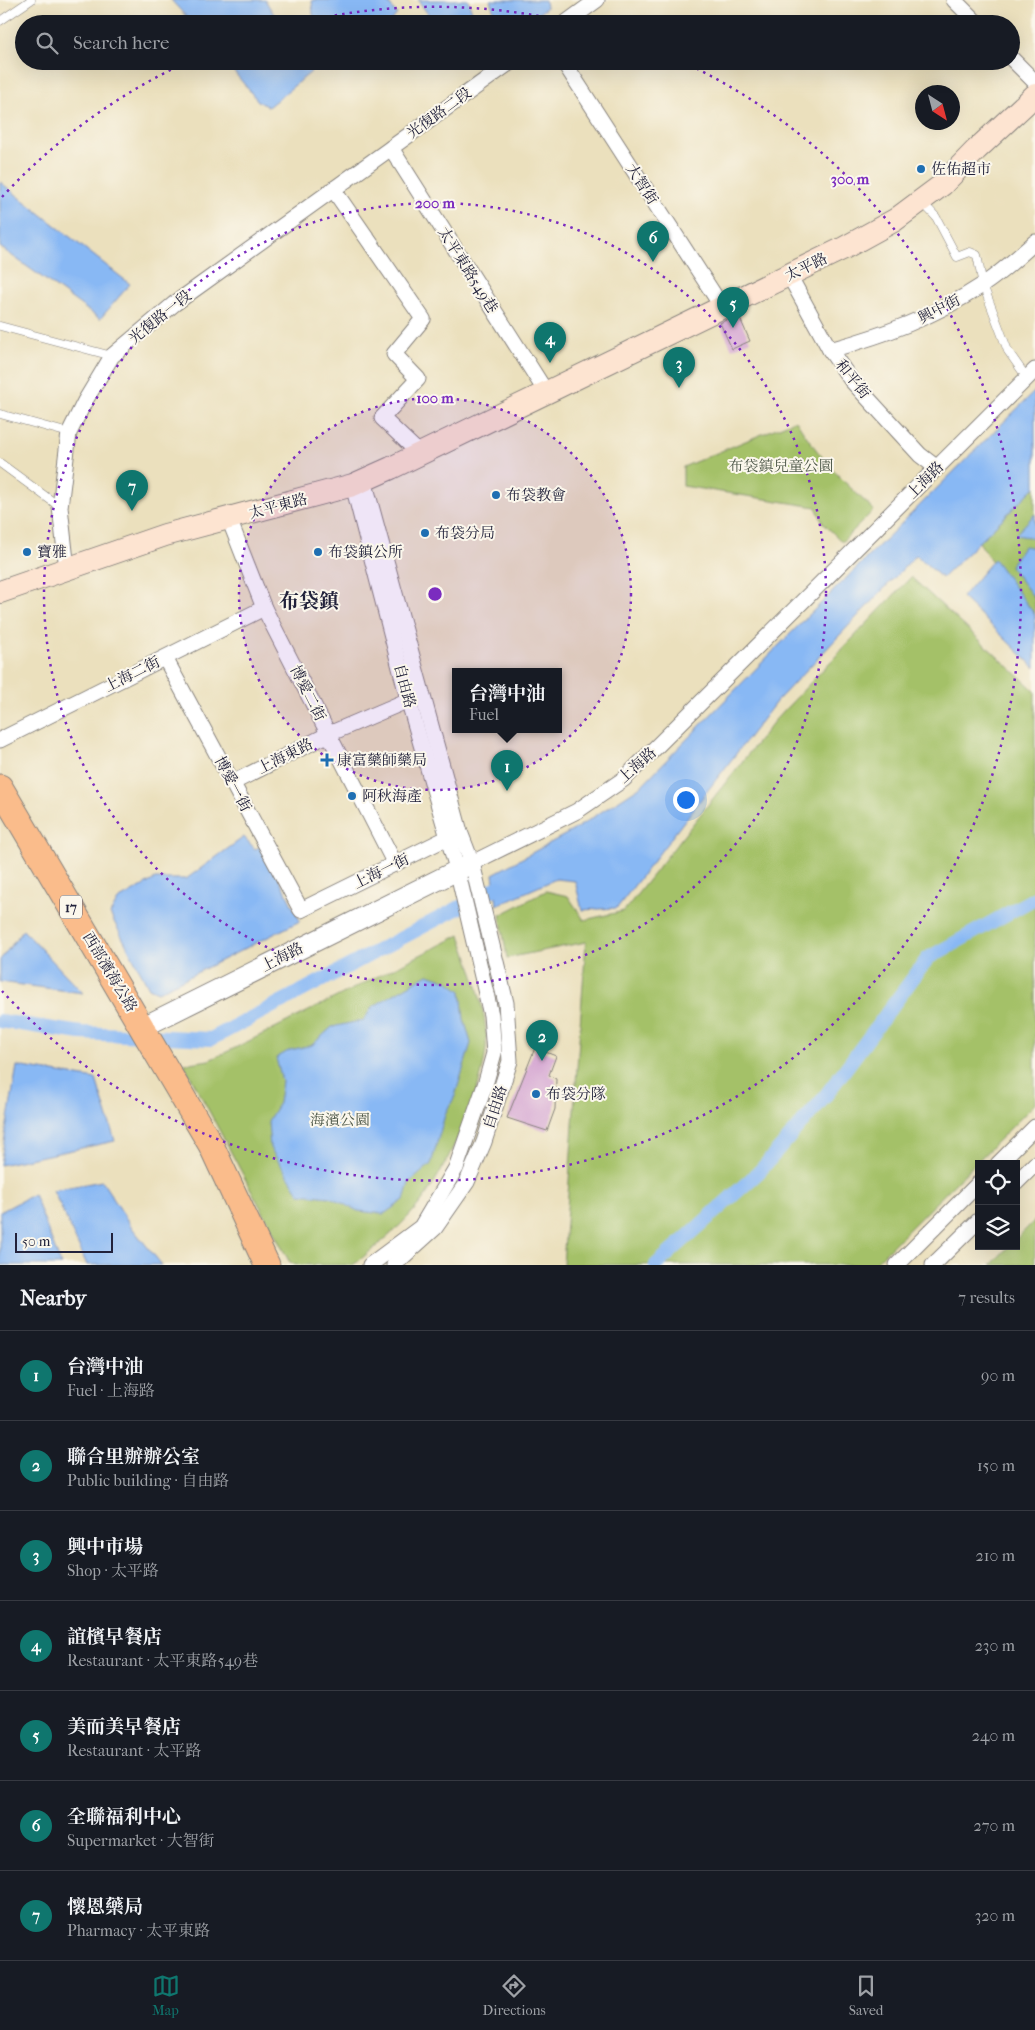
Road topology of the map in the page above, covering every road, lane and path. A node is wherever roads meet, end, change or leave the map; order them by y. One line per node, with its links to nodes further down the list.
1 (31, 0): 6 (lane)
2 (598, 0): 4 (street)
3 (954, 0): 5 (street)
4 (577, 15)
5 (969, 15)
6 (0, 20)
7 (1020, 67): 10 (street)
8 (499, 70): 12 (street, 光復路二段)
9 (569, 70): 18 (street, 大智街)
10 (1035, 82)
11 (1035, 95): 14 (main road, 太平路)
12 (391, 148): 13 (street, 光復路一段); 23 (street, 太平東路549巷)
13 (333, 189): 21 (street, 光復路一段); 26 (street)
14 (921, 200): 16 (main road, 太平路); 17 (lane)
15 (1035, 242): 17 (street, 興中街)
16 (789, 275): 18 (main road, 太平路); 20 (street, 和平街)
17 (983, 285): 20 (street, 興中街); 22 (lane)
18 (722, 307): 23 (main road, 太平路)
19 (0, 326): 21 (lane)
20 (830, 350): 28 (street, 和平街)
21 (112, 356): 25 (street, 光復路一段)
22 (1031, 374): 28 (street, 上海路)
23 (546, 392): 26 (main road, 太平東路)
24 (0, 414): 25 (lane)
25 (68, 434): 30 (street, 光復路一段)
26 (419, 453): 29 (main road, 太平東路)
27 (0, 463): 30 (lane)
28 (937, 468): 43 (street, 上海路)
29 (358, 483): 31 (main road, 太平東路); 36 (street, 自由路)
30 (60, 507): 32 (street, 光復路一段)
31 (228, 519): 32 (main road, 太平東路); 34 (street, 博愛二街)
32 (66, 568): 33 (main road, 太平東路)
33 (0, 592)
34 (264, 608): 35 (street, 上海二街); 37 (street, 博愛二街)
35 (165, 658): 38 (street, 上海二街); 39 (street, 博愛一街)
36 (415, 697): 37 (street, 上海東路); 41 (street, 自由路)
37 (328, 734): 39 (street, 上海東路); 42 (street, 博愛二街)
38 (0, 740)
39 (232, 783): 44 (street, 博愛一街)
40 (0, 787): 45 (main road, 西部濱海公路 / 17)
41 (454, 835): 42 (street, 上海一街); 43 (street, 自由路)
42 (400, 861): 44 (street, 上海一街)
43 (466, 874): 45 (street, 上海路); 53 (street, 自由路); 54 (street, 自由路)
44 (302, 910)
45 (143, 1027): 52 (main road, 17)
46 (1035, 1127): 47 (street)
47 (1002, 1160)
48 (1035, 1164): 49 (street)
49 (1020, 1179)
50 (975, 1187): 55 (street)
51 (975, 1224): 56 (street)
52 (267, 1265)
53 (370, 1265)
54 (394, 1265)
55 (897, 1265)
56 (933, 1265)

